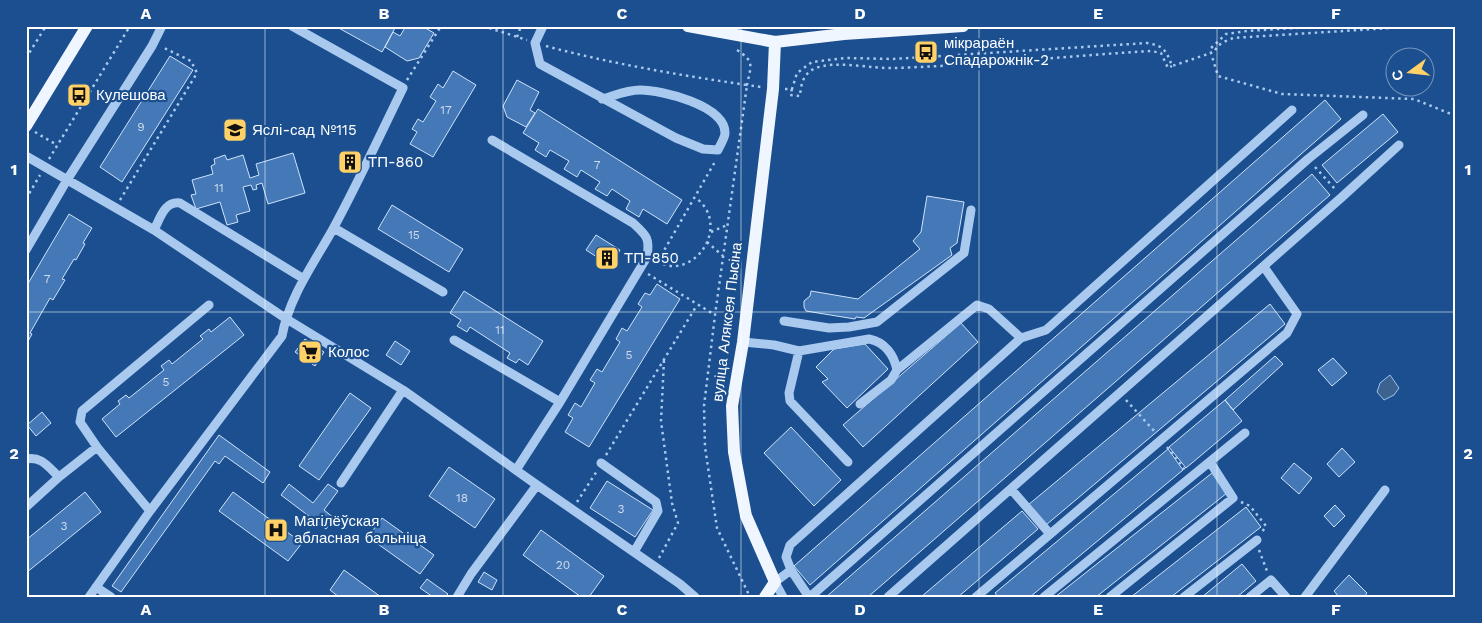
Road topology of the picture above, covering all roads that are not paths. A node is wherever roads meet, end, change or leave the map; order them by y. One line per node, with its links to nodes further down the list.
1 (87, 26): 11 (main road)
2 (162, 26): 15 (street)
3 (292, 26): 17 (street)
4 (543, 26): 8 (street)
5 (688, 26): 7 (main road)
6 (964, 26): 7 (main road)
7 (775, 42): 28 (main road, вуліца Аляксея Пысіна)
8 (602, 99): 8 (street)
9 (1292, 110): 26 (street)
10 (1363, 116): 61 (street)
11 (30, 129)
12 (492, 140): 32 (street)
13 (1400, 145): 20 (street)
14 (26, 156): 15 (street)
15 (67, 180): 18 (street); 19 (street)
16 (971, 210): 25 (street)
17 (334, 228): 21 (street); 22 (street)
18 (154, 230): 21 (street); 24 (street)
19 (26, 250)
20 (1264, 267): 44 (street); 48 (street)
21 (304, 279): 24 (street)
22 (443, 292)
23 (208, 305): 35 (street)
24 (285, 318): 31 (street); 47 (street)
25 (784, 321)
26 (1021, 338): 30 (street); 51 (street)
27 (454, 340): 32 (street)
28 (742, 342): 29 (street); 52 (main road, вуліца Аляксея Пысіна)
29 (799, 351): 30 (street); 37 (street)
30 (897, 370): 33 (street)
31 (403, 390): 40 (street); 42 (street)
32 (560, 402): 40 (street)
33 (860, 404)
34 (1245, 433): 38 (street)
35 (97, 447): 41 (street); 47 (street)
36 (26, 459): 41 (street)
37 (848, 462)
38 (1210, 462): 65 (street); 66 (street)
39 (601, 463): 50 (street)
40 (516, 470): 43 (street)
41 (59, 477): 46 (street)
42 (341, 484)
43 (537, 485): 50 (street); 57 (street)
44 (1011, 489): 48 (street); 62 (street)
45 (1385, 490): 70 (street)
46 (26, 507)
47 (150, 511): 53 (street)
48 (1050, 534): 54 (street)
49 (1257, 540): 67 (street)
50 (634, 552): 58 (street)
51 (790, 570): 52 (street); 61 (street)
52 (776, 582): 59 (main road); 60 (street, вуліца Аляксея Пысіна)
53 (96, 587): 55 (street); 56 (street)
54 (986, 588): 63 (street); 64 (street)
55 (89, 597)
56 (112, 597)
57 (457, 597)
58 (695, 597)
59 (765, 597)
60 (783, 597)
61 (810, 597)
62 (888, 597)
63 (976, 597)
64 (993, 597)
65 (1044, 597)
66 (1110, 597)
67 (1184, 597)
68 (1250, 597): 69 (street)
69 (1286, 597)
70 (1305, 597)

